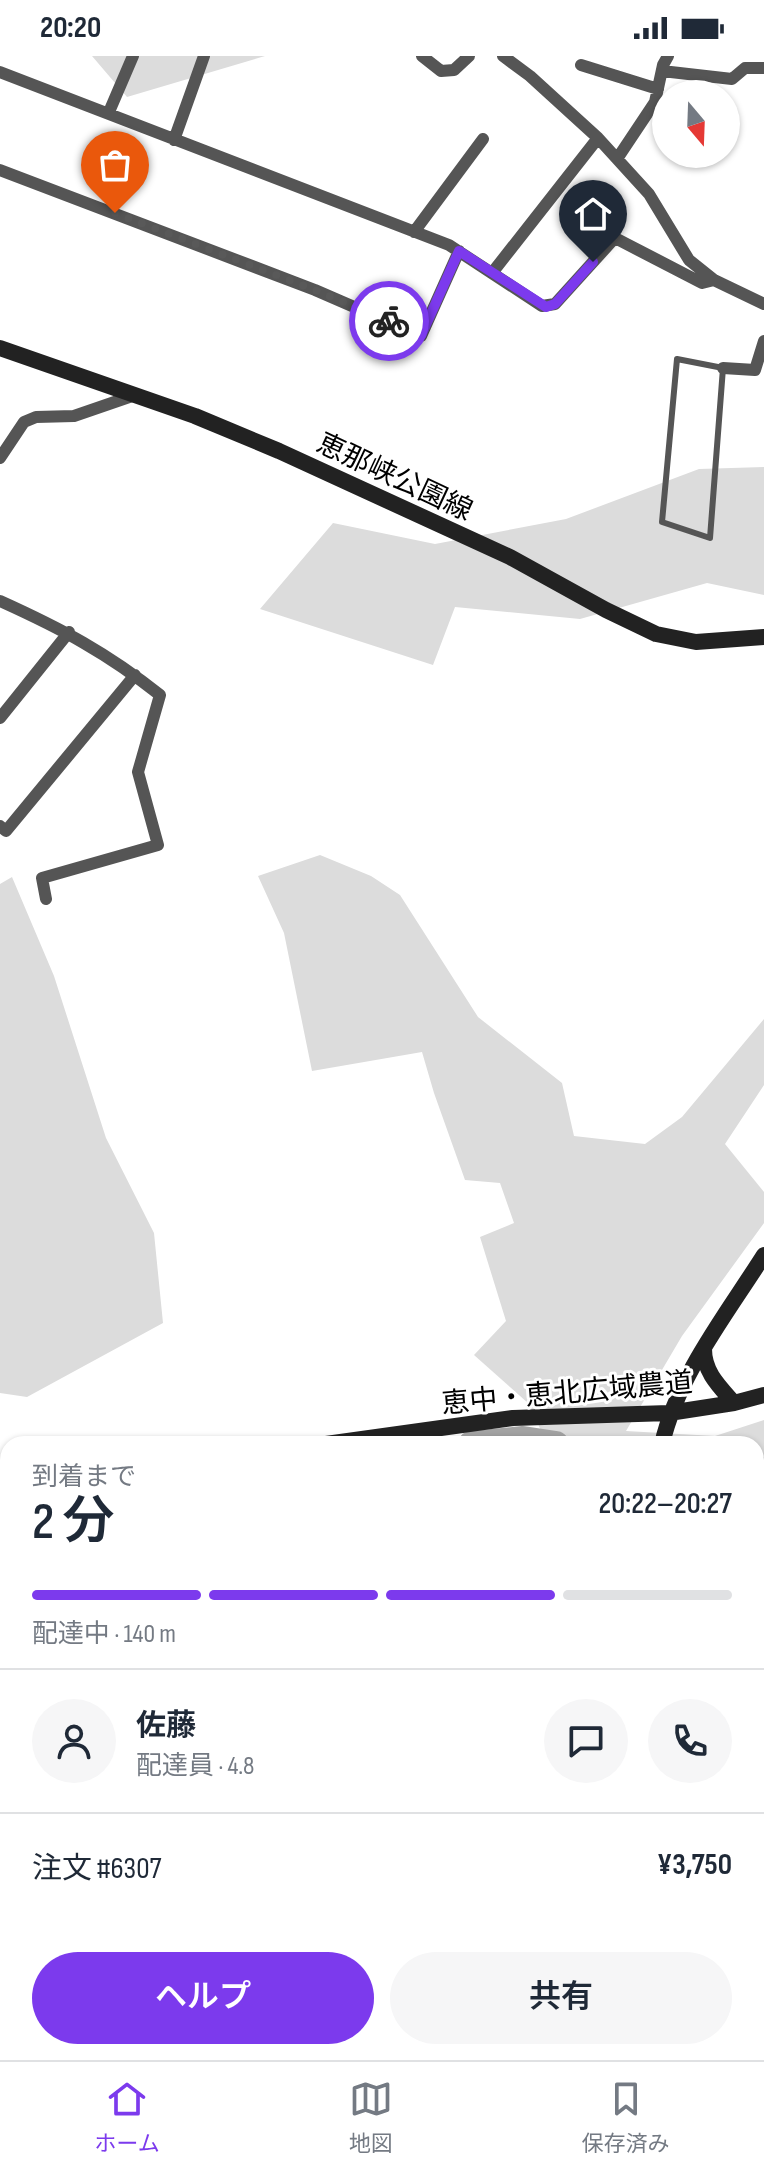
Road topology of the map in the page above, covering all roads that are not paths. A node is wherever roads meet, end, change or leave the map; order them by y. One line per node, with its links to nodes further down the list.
1 (133, 56): 14 (street)
2 (204, 56): 17 (street)
3 (422, 56): 4 (street)
4 (469, 56)
5 (503, 56): 15 (street)
6 (668, 56): 9 (street)
7 (581, 65): 12 (street)
8 (764, 68): 9 (street)
9 (662, 71): 11 (street)
10 (0, 72): 14 (street)
11 (660, 80)
12 (652, 87)
13 (652, 106): 18 (street)
14 (109, 112): 17 (street)
15 (598, 138): 18 (street); 22 (street)
16 (483, 139): 20 (street)
17 (174, 140): 20 (street)
18 (617, 159): 23 (street)
19 (0, 170): 21 (street)
20 (414, 232): 21 (street)
21 (459, 251): 22 (street)
22 (492, 273): 23 (street)
23 (714, 280): 24 (street)
24 (764, 304)
25 (764, 341): 27 (street)
26 (0, 348): 28 (main road, 恵那峡公園線)
27 (723, 368): 27 (lane)
28 (135, 395): 29 (street); 32 (main road, 恵那峡公園線)
29 (0, 458)
30 (0, 601): 31 (street)
31 (69, 632): 33 (street); 34 (street)
32 (764, 637)
33 (135, 675): 35 (street); 36 (street)
34 (0, 718)
35 (0, 826)
36 (46, 899)
37 (764, 1255): 38 (main road)
38 (704, 1349): 40 (main road); 41 (main road)
39 (764, 1395): 40 (main road, 恵中・恵北広域農道)
40 (734, 1403): 41 (main road, 恵中・恵北広域農道)
41 (669, 1413): 42 (main road, 恵中・恵北広域農道); 43 (main road)
42 (384, 1436)
43 (664, 1436)

